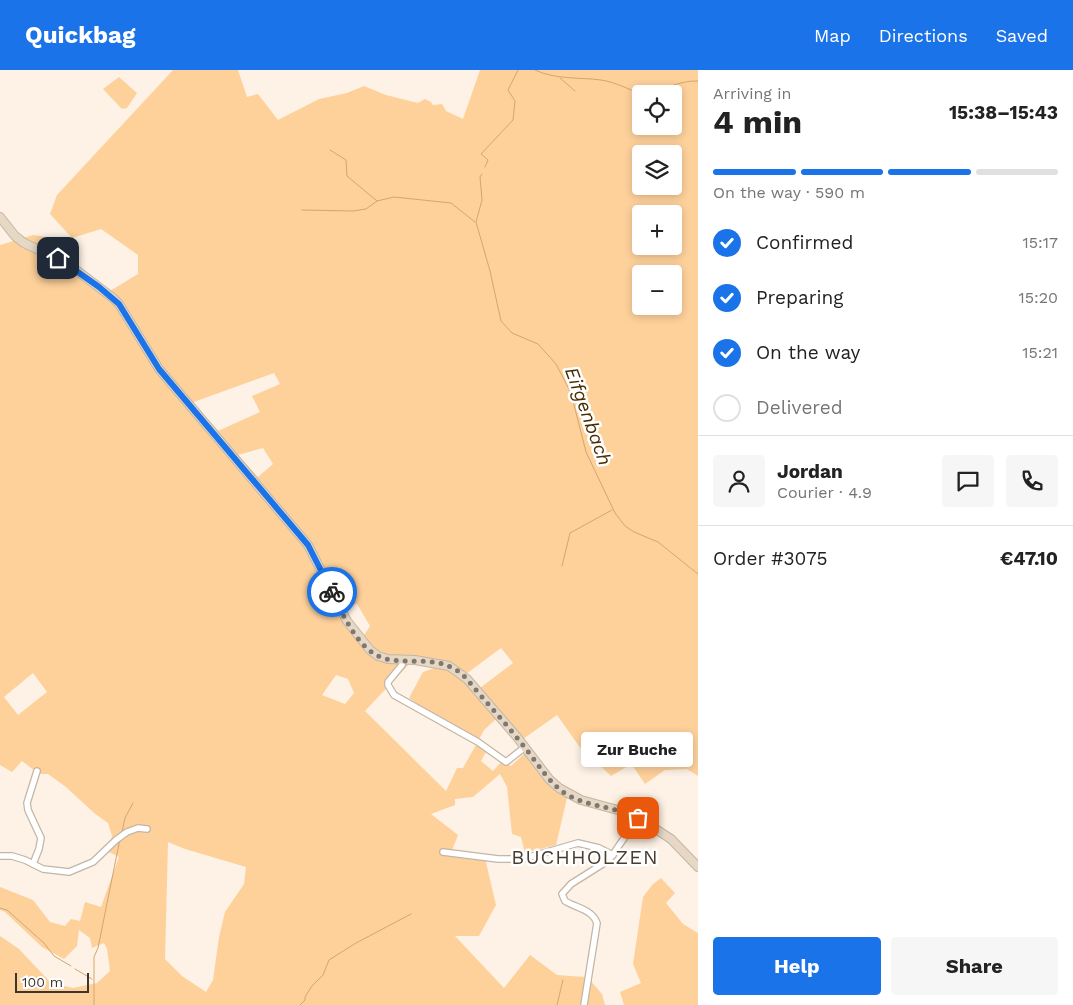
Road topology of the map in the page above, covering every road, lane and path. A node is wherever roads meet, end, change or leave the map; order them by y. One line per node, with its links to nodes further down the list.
1 (0, 217): 2 (street)
2 (403, 660): 3 (street); 3 (street)
3 (525, 747): 5 (street)
4 (37, 771): 10 (street)
5 (638, 818): 8 (street); 11 (street)
6 (147, 829): 10 (street)
7 (443, 852): 8 (street)
8 (613, 855): 12 (street)
9 (0, 856): 10 (street)
10 (33, 864)
11 (698, 867)
12 (584, 1005)

